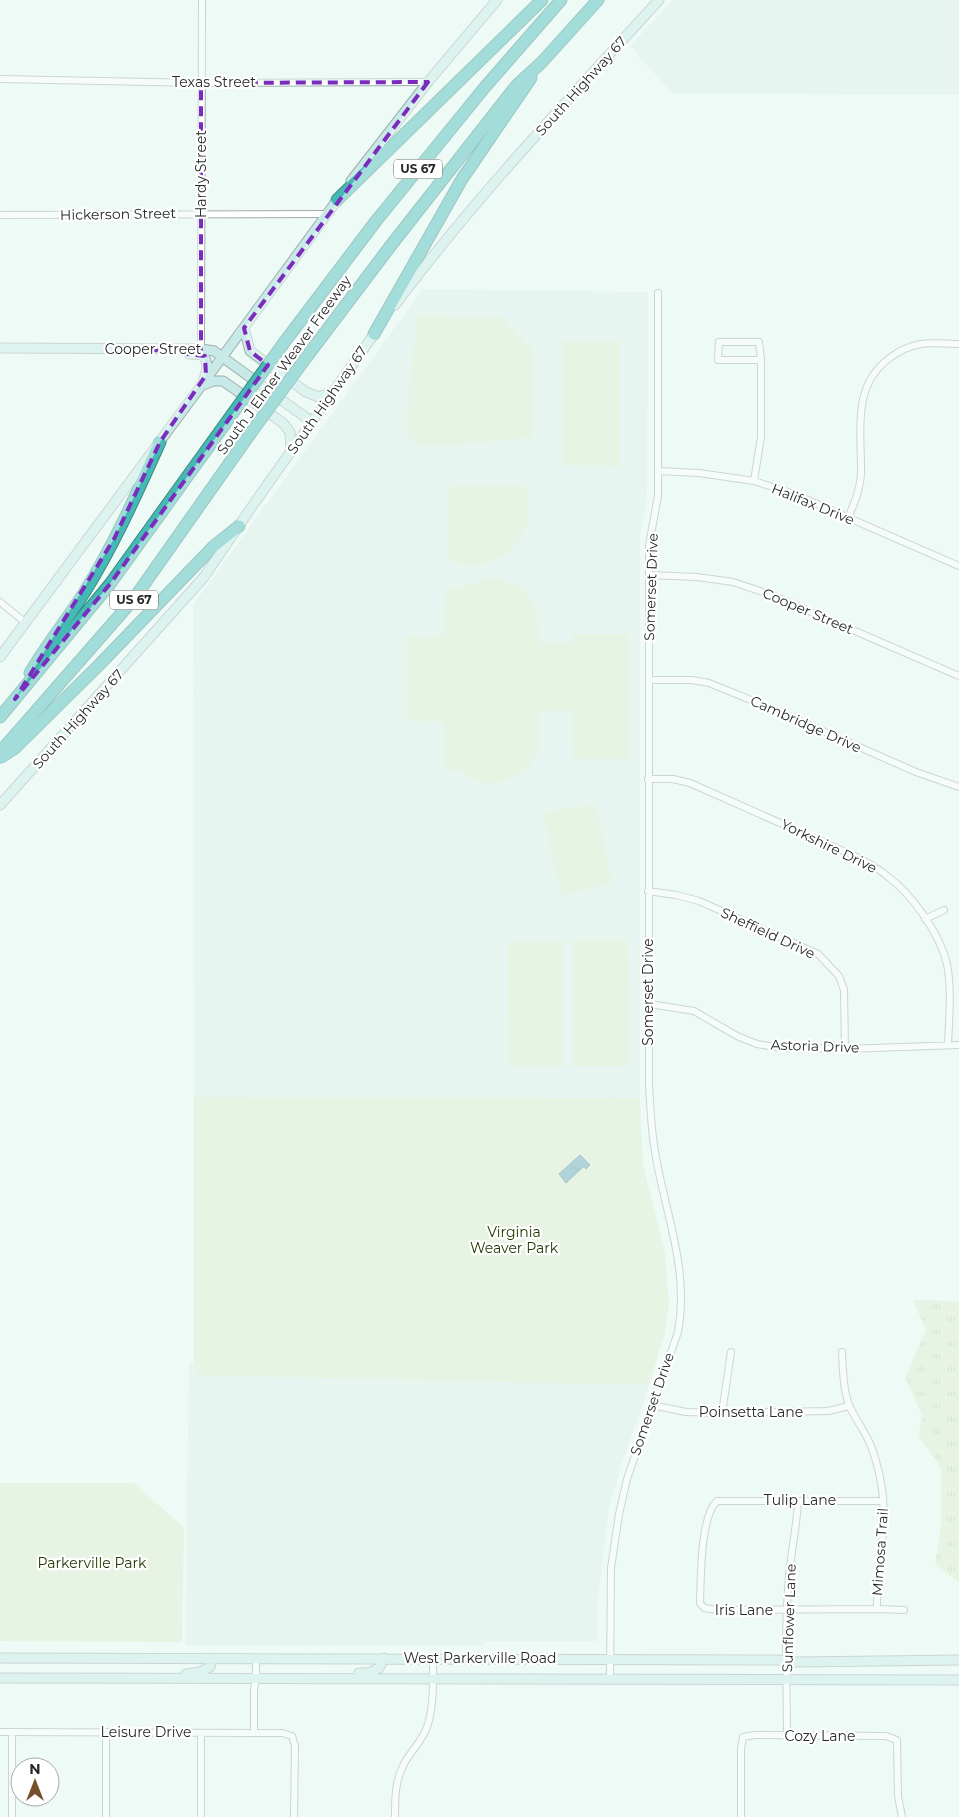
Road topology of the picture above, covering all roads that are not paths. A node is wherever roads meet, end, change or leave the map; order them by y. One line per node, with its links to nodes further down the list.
1 (202, 0): 10 (street, Hardy Street)
2 (497, 0): 9 (main road)
3 (542, 0): 11 (highway)
4 (561, 0): 40 (highway, South J Elmer Weaver Freeway / US 67, bridge)
5 (598, 0): 7 (highway, South J Elmer Weaver Freeway / US 67)
6 (659, 0): 17 (main road, South Highway 67)
7 (542, 62): 17 (highway); 42 (highway, South J Elmer Weaver Freeway / US 67, bridge)
8 (0, 79): 10 (street, Texas Street)
9 (428, 82): 10 (street, Texas Street); 11 (main road)
10 (201, 83): 12 (street, Hardy Street)
11 (337, 200): 13 (main road)
12 (201, 213): 13 (street, Hickerson Street); 14 (street, Hickerson Street); 21 (street, Hardy Street)
13 (326, 214): 16 (main road)
14 (0, 216)
15 (658, 293): 29 (street, Somerset Drive)
16 (244, 328): 22 (main road); 25 (main road)
17 (374, 334): 25 (main road, South Highway 67)
18 (959, 344): 31 (street)
19 (0, 348): 20 (main road, Cooper Street)
20 (144, 349): 21 (main road, Cooper Street); 24 (main road)
21 (201, 349): 22 (main road, Cooper Street)
22 (223, 356): 24 (main road); 26 (main road, Cooper Street)
23 (761, 360): 23 (street); 30 (street)
24 (201, 386): 27 (main road); 28 (main road)
25 (335, 391): 26 (main road, South Highway 67)
26 (312, 422): 28 (main road, South Highway 67)
27 (160, 442): 36 (main road); 40 (highway)
28 (291, 452): 32 (main road, South Highway 67)
29 (659, 471): 30 (street, Halifax Drive); 34 (street, Somerset Drive)
30 (754, 481): 31 (street, Halifax Drive)
31 (848, 518): 33 (street, Halifax Drive)
32 (239, 526): 43 (highway); 46 (main road, South Highway 67)
33 (959, 566)
34 (649, 575): 38 (street, Cooper Street); 39 (street, Somerset Drive)
35 (0, 602): 36 (street)
36 (26, 623): 37 (main road)
37 (0, 657)
38 (959, 676)
39 (649, 680): 44 (street, Somerset Drive); 45 (street, Cambridge Drive)
40 (15, 699): 41 (highway, South J Elmer Weaver Freeway / US 67)
41 (0, 717)
42 (0, 752)
43 (0, 758)
44 (648, 779): 47 (street, Somerset Drive); 49 (street, Yorkshire Drive)
45 (959, 787)
46 (0, 805)
47 (648, 891): 50 (street, Somerset Drive); 53 (street, Sheffield Drive)
48 (944, 910): 49 (street)
49 (926, 919): 51 (street, Yorkshire Drive)
50 (649, 1004): 53 (street, Astoria Drive); 56 (street, Somerset Drive)
51 (948, 1045): 52 (street, Astoria Drive); 53 (street, Astoria Drive)
52 (959, 1045)
53 (845, 1048)
54 (731, 1352): 58 (street)
55 (842, 1352): 57 (street, Mimosa Trail)
56 (652, 1405): 58 (street, Poinsetta Lane); 70 (street, Somerset Drive)
57 (850, 1406): 58 (street, Poinsetta Lane); 60 (street, Mimosa Trail)
58 (722, 1412)
59 (798, 1500): 60 (street, Tulip Lane); 61 (street, Tulip Lane); 63 (street, Sunflower Lane)
60 (883, 1501): 62 (street, Mimosa Trail)
61 (704, 1608): 63 (street, Iris Lane)
62 (877, 1609): 63 (street, Iris Lane); 64 (street, Iris Lane)
63 (788, 1610): 72 (street, Sunflower Lane)
64 (904, 1610)
65 (0, 1658): 66 (main road, West Parkerville Road)
66 (212, 1658): 67 (main road, West Parkerville Road); 74 (main road)
67 (256, 1658): 68 (main road, West Parkerville Road); 75 (street)
68 (384, 1658): 69 (main road, West Parkerville Road); 76 (main road)
69 (432, 1658): 70 (main road, West Parkerville Road); 77 (street)
70 (610, 1658): 72 (main road, West Parkerville Road); 78 (street, Somerset Drive)
71 (959, 1660): 72 (main road, West Parkerville Road)
72 (787, 1661): 79 (street, Sunflower Lane)
73 (0, 1678): 74 (main road, West Parkerville Road)
74 (146, 1678): 75 (main road, West Parkerville Road)
75 (256, 1678): 76 (main road, West Parkerville Road); 85 (street)
76 (311, 1679): 77 (main road, West Parkerville Road)
77 (433, 1679): 78 (main road, West Parkerville Road); 91 (street)
78 (610, 1679): 79 (main road, West Parkerville Road)
79 (787, 1680): 80 (main road, West Parkerville Road); 86 (street, Sunflower Lane)
80 (959, 1680)
81 (0, 1732): 82 (street, Leisure Drive)
82 (12, 1732): 83 (street, Leisure Drive); 87 (street)
83 (106, 1732): 84 (street, Leisure Drive); 88 (street)
84 (201, 1733): 85 (street, Leisure Drive); 89 (street)
85 (254, 1733): 90 (street, Leisure Drive)
86 (787, 1736): 92 (street, Cozy Lane); 93 (street, Cozy Lane)
87 (12, 1817)
88 (106, 1817)
89 (201, 1817)
90 (294, 1817)
91 (395, 1817)
92 (741, 1817)
93 (902, 1817)

